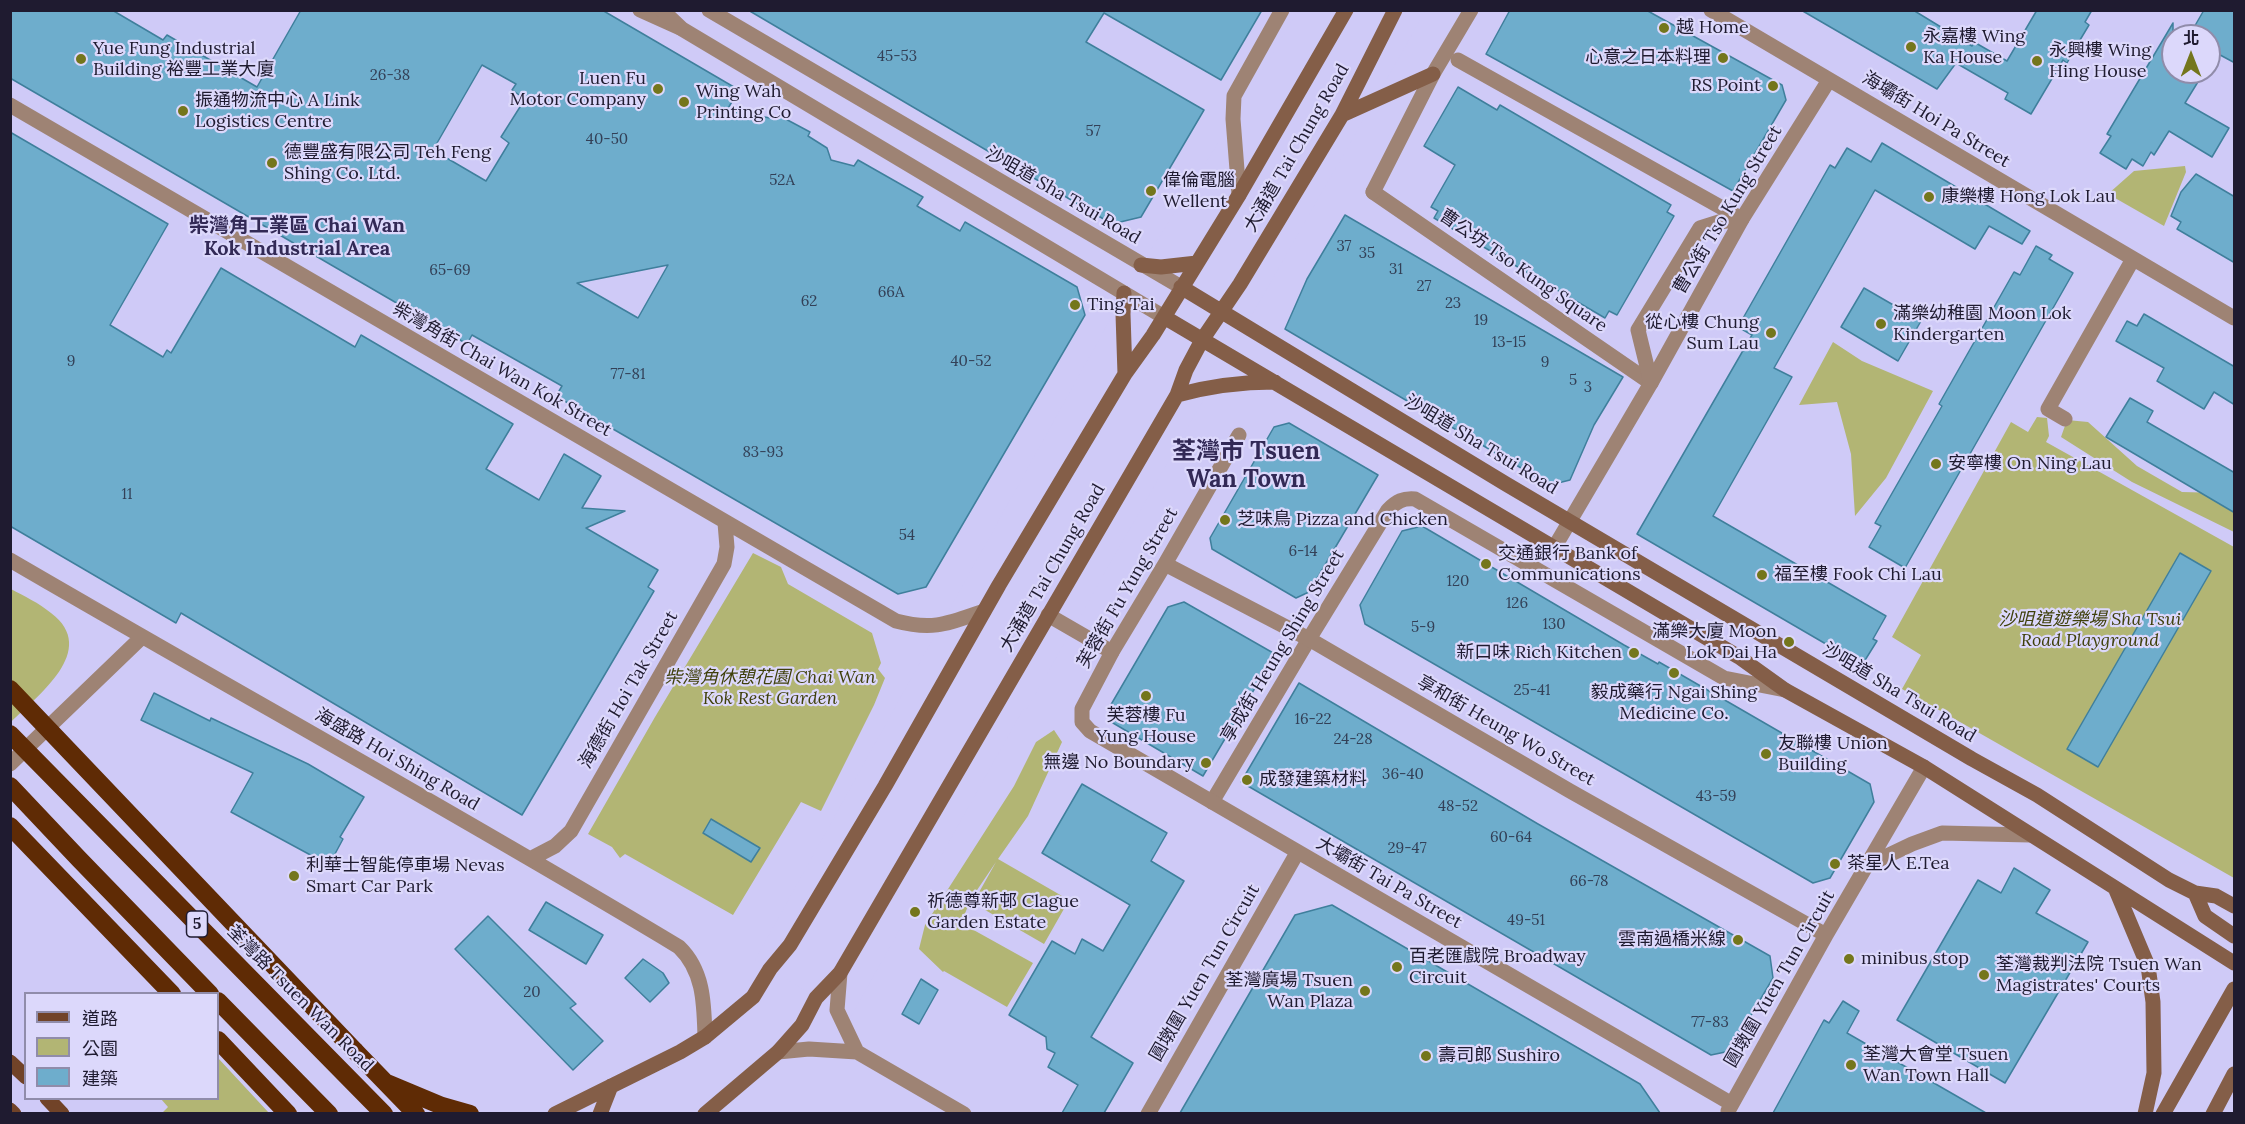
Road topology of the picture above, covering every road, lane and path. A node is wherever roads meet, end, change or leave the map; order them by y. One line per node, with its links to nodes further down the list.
1 (640, 10): 9 (street)
2 (662, 10): 9 (street)
3 (709, 10): 19 (street, 沙咀道 Sha Tsui Road)
4 (1282, 10): 15 (street, 大涌道 Tai Chung Road)
5 (1346, 10): 15 (main road, 大涌道 Tai Chung Road)
6 (1395, 10): 14 (main road, 大涌道 Tai Chung Road)
7 (1471, 10): 11 (street)
8 (1711, 10): 12 (street, 海壩街 Hoi Pa Street)
9 (682, 30): 21 (street)
10 (1458, 60): 16 (street)
11 (1433, 74): 14 (main road); 28 (street, 曹公坊 Tso Kung Square)
12 (1829, 80): 16 (street, 曹公街 Tso Kung Street); 17 (street, 海壩街 Hoi Pa Street)
13 (10, 105): 33 (street, 柴灣角街 Chai Wan Kok Street)
14 (1342, 115): 22 (main road, 大涌道 Tai Chung Road)
15 (1239, 195): 18 (main road, 大涌道 Tai Chung Road)
16 (1742, 219): 28 (street, 曹公街 Tso Kung Street); 28 (street)
17 (2133, 259): 24 (street, 海壩街 Hoi Pa Street); 30 (street)
18 (1197, 263): 19 (main road); 20 (main road, 大涌道 Tai Chung Road)
19 (1141, 265): 20 (street, 沙咀道 Sha Tsui Road)
20 (1181, 287): 22 (main road, 沙咀道 Sha Tsui Road); 23 (main road, 大涌道 Tai Chung Road)
21 (1124, 293): 23 (street); 26 (main road)
22 (1222, 313): 25 (main road, 大涌道 Tai Chung Road); 32 (main road, 沙咀道 Sha Tsui Road)
23 (1164, 316): 25 (main road); 26 (main road, 大涌道 Tai Chung Road)
24 (2235, 318)
25 (1202, 339): 27 (main road); 29 (main road, 大涌道 Tai Chung Road)
26 (1125, 374): 37 (main road, 大涌道 Tai Chung Road)
27 (1276, 382): 29 (main road); 34 (main road)
28 (1651, 383): 32 (street, 曹公街 Tso Kung Street)
29 (1177, 395): 38 (main road, 大涌道 Tai Chung Road)
30 (2065, 419)
31 (1239, 435): 36 (street, 芙蓉街 Fu Yung Street)
32 (1570, 520): 34 (street, 曹公街 Tso Kung Street); 56 (main road, 沙咀道 Sha Tsui Road)
33 (725, 523): 37 (street, 柴灣角街 Chai Wan Kok Street); 53 (street, 海德街 Hoi Tak Street)
34 (1554, 548): 43 (main road)
35 (10, 560): 39 (street, 海盛路 Hoi Shing Road)
36 (1165, 564): 40 (street, 享和街 Heung Wo Street); 41 (street, 芙蓉街 Fu Yung Street)
37 (984, 611): 66 (main road, 大涌道 Tai Chung Road)
38 (1048, 615): 41 (street); 61 (main road, 大涌道 Tai Chung Road)
39 (142, 638): 46 (street); 53 (street, 海盛路 Hoi Shing Road)
40 (1309, 639): 43 (street, 享成街 Heung Shing Street); 49 (street, 享成街 Heung Shing Street); 58 (street, 享和街 Heung Wo Street)
41 (1112, 652): 44 (street, 芙蓉街 Fu Yung Street)
42 (10, 688): 73 (highway, bridge)
43 (1785, 690): 47 (main road)
44 (1090, 731): 49 (street, 大壩街 Tai Pa Street)
45 (10, 734): 82 (highway, 荃灣路 Tsuen Wan Road / 5, bridge)
46 (10, 764)
47 (1924, 767): 51 (main road); 54 (street, 圓墩圍 Yuen Tun Circuit)
48 (10, 786): 64 (highway, 5)
49 (1212, 802): 52 (street, 大壩街 Tai Pa Street)
50 (10, 826): 63 (highway)
51 (2030, 835): 54 (street); 55 (main road)
52 (1297, 853): 76 (street, 大壩街 Tai Pa Street); 89 (street, 圓墩圍 Yuen Tun Circuit)
53 (532, 858): 66 (street, 海盛路 Hoi Shing Road)
54 (1868, 866): 58 (street, 圓墩圍 Yuen Tun Circuit)
55 (2116, 890): 60 (main road); 90 (main road)
56 (2195, 893): 57 (main road, 沙咀道 Sha Tsui Road); 59 (main road)
57 (2235, 906)
58 (1826, 935): 76 (street, 圓墩圍 Yuen Tun Circuit)
59 (2235, 936)
60 (2235, 963)
61 (840, 973): 68 (main road, 大涌道 Tai Chung Road); 69 (street)
62 (2235, 989): 91 (main road)
63 (171, 992)
64 (209, 992)
65 (219, 1002): 81 (highway)
66 (705, 1037): 74 (main road, 大涌道 Tai Chung Road)
67 (219, 1041): 80 (highway)
68 (778, 1052): 69 (street); 87 (main road, 大涌道 Tai Chung Road)
69 (857, 1052): 88 (street)
70 (10, 1062): 72 (main road)
71 (2235, 1074): 92 (main road)
72 (24, 1075)
73 (387, 1083): 83 (highway); 84 (highway)
74 (611, 1086): 85 (main road, 大涌道 Tai Chung Road); 86 (main road)
75 (49, 1100): 79 (main road)
76 (1730, 1109)
77 (10, 1110): 78 (main road)
78 (14, 1113)
79 (62, 1113)
80 (288, 1113)
81 (329, 1113)
82 (384, 1113)
83 (416, 1113)
84 (470, 1113)
85 (555, 1113)
86 (600, 1113)
87 (705, 1113)
88 (964, 1113)
89 (1148, 1113)
90 (2145, 1113)
91 (2163, 1113)
92 (2213, 1113)

